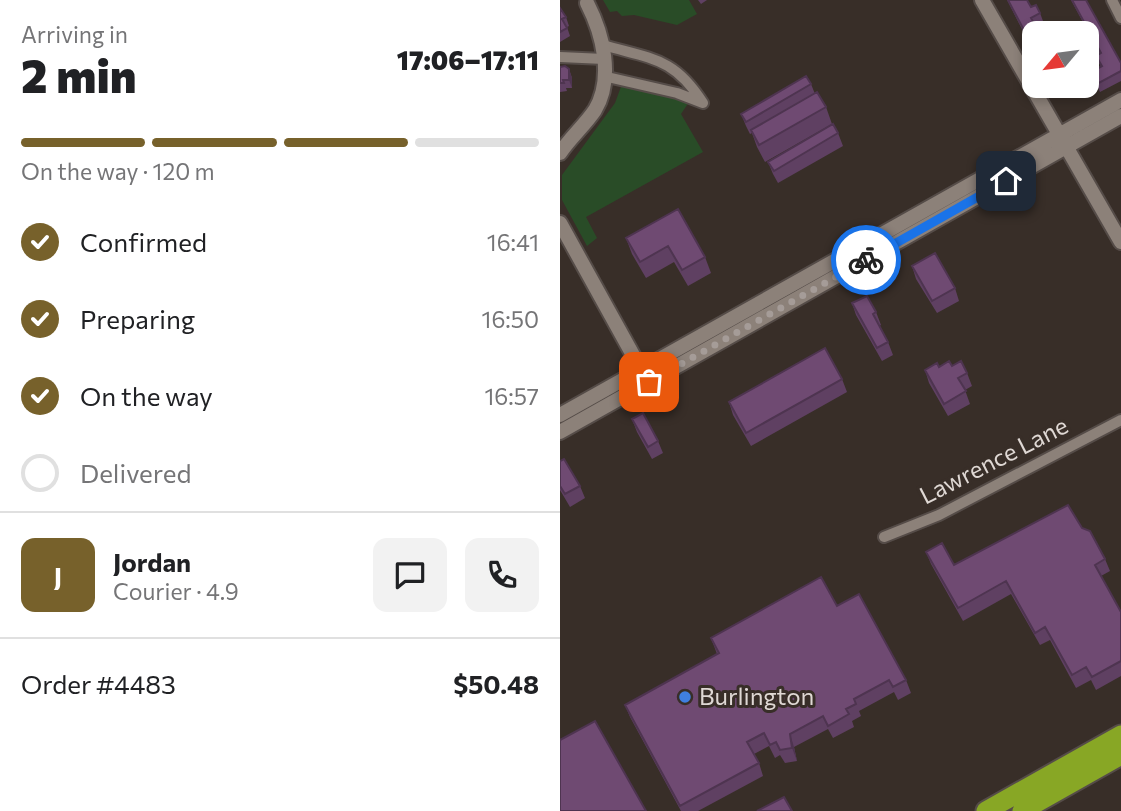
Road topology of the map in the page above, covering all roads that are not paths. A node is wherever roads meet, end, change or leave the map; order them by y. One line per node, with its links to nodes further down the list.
1 (982, 0): 10 (main road)
2 (1112, 0): 4 (street)
3 (586, 2): 5 (main road)
4 (1121, 18)
5 (603, 52): 6 (street); 7 (main road); 7 (street)
6 (560, 58)
7 (603, 76): 12 (main road)
8 (1121, 100): 10 (main road)
9 (1121, 116): 11 (main road)
10 (1059, 134): 11 (main road); 15 (main road)
11 (1067, 147): 14 (main road); 15 (main road)
12 (562, 149)
13 (560, 223): 15 (main road)
14 (1121, 242)
15 (645, 376): 16 (main road); 18 (main road)
16 (560, 415)
17 (1121, 420): 19 (street, Lawrence Lane)
18 (560, 432)
19 (884, 537)
20 (1121, 735): 22 (highway)
21 (1121, 755): 23 (highway)
22 (986, 811)
23 (1022, 811)

